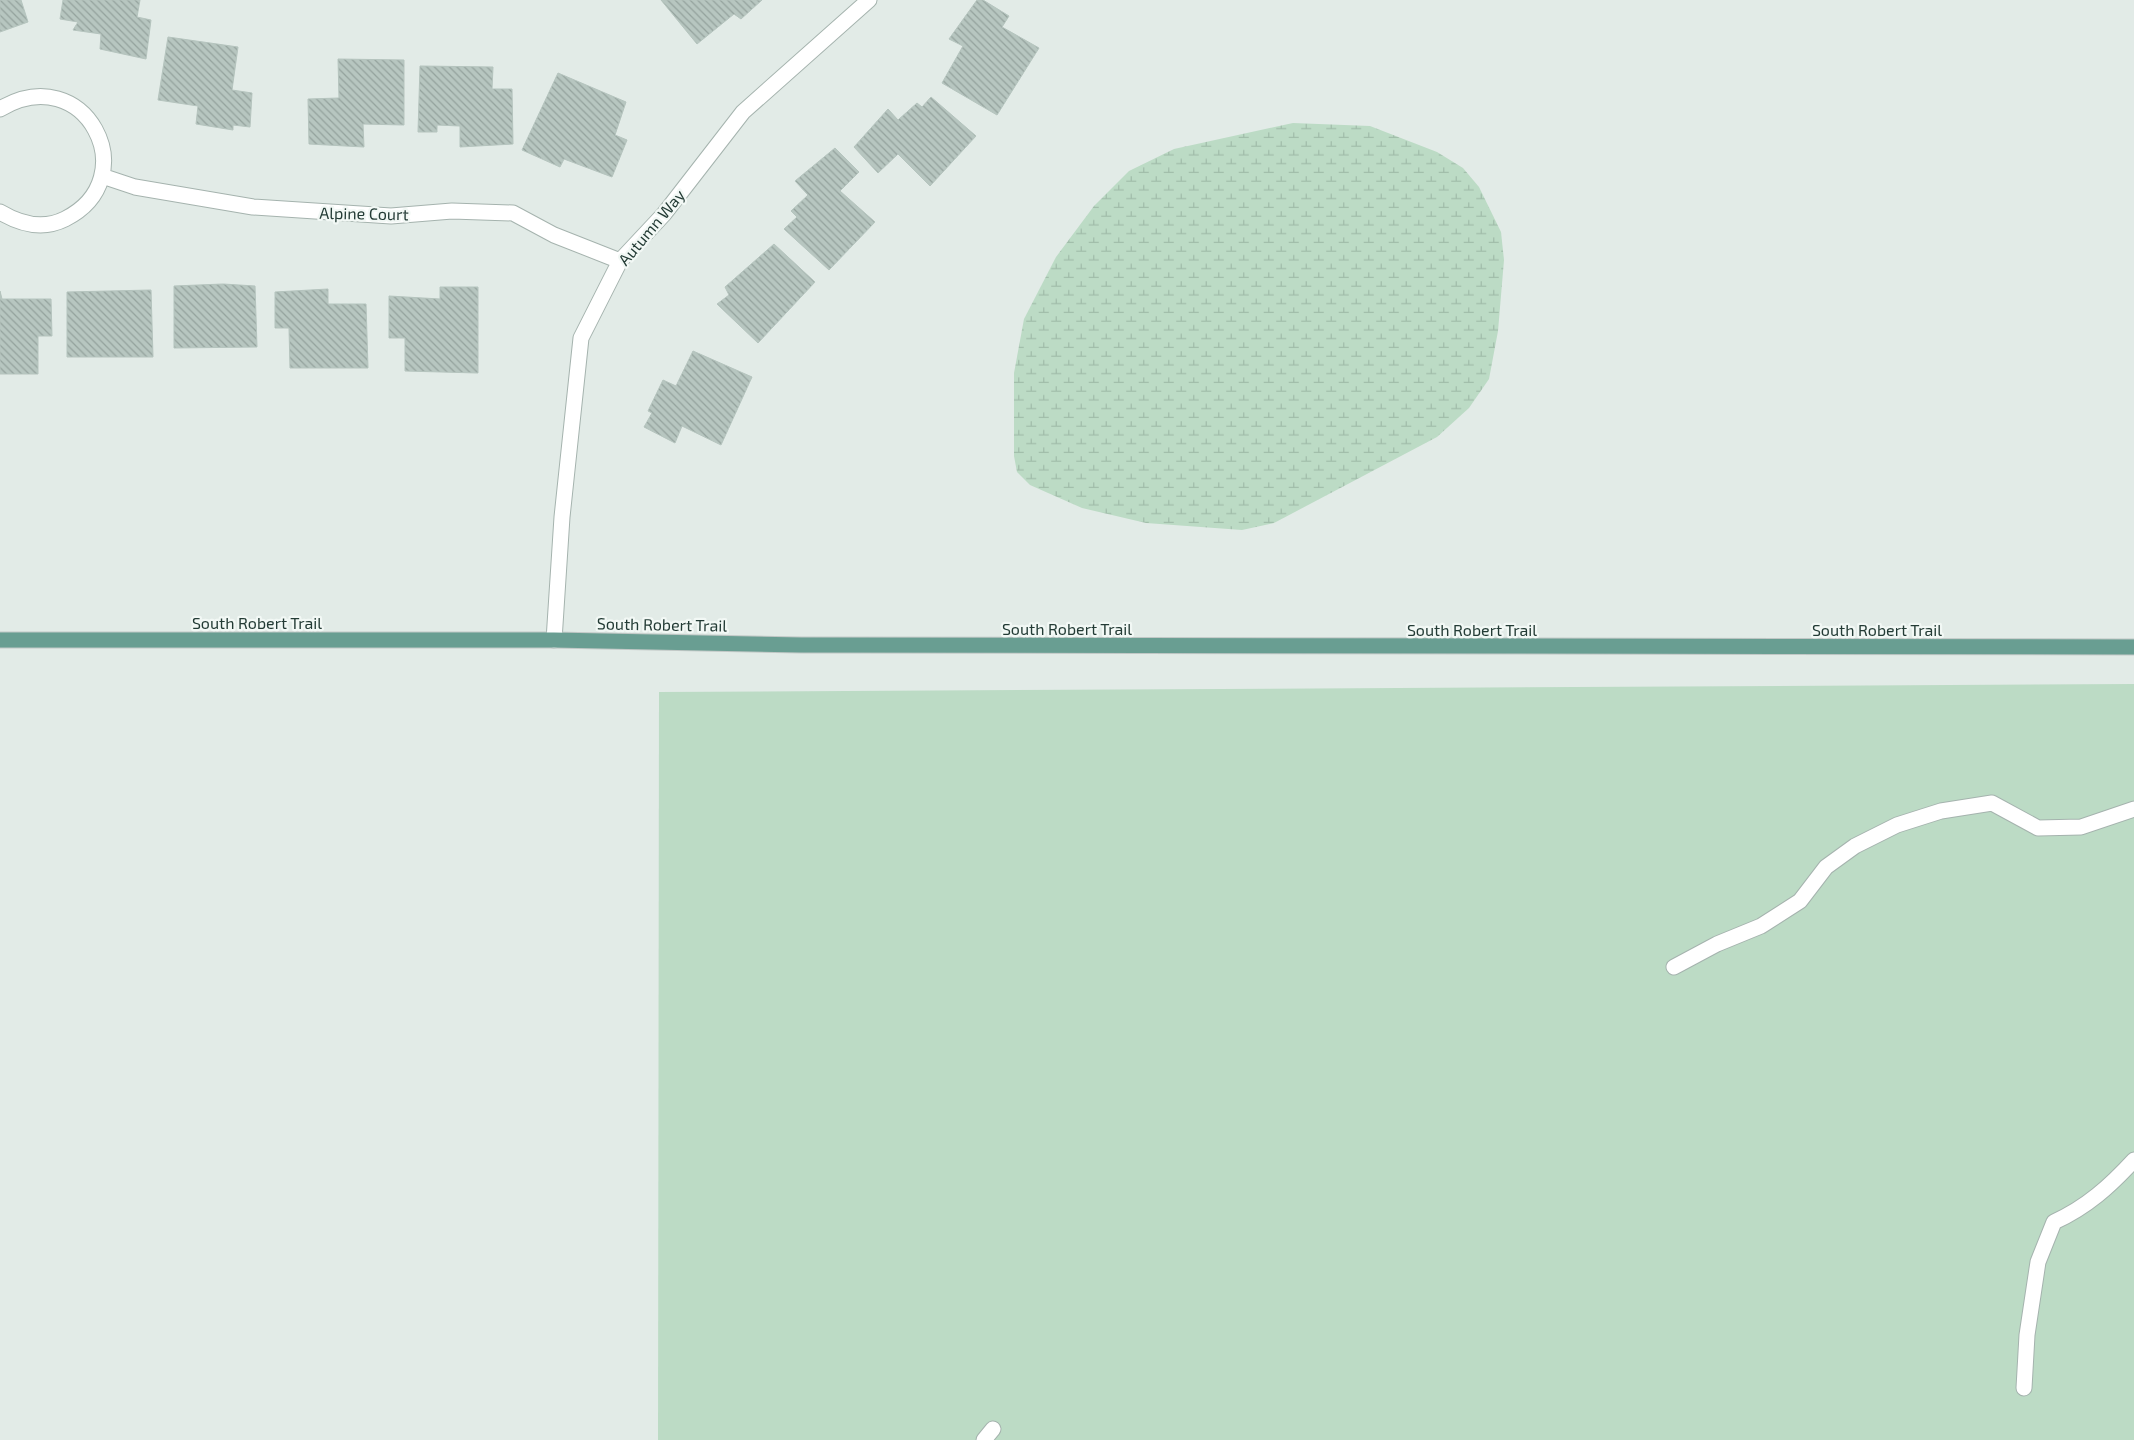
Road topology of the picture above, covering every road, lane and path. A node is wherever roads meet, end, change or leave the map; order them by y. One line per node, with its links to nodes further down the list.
1 (869, 0): 5 (street, Autumn Way)
2 (0, 109): 3 (street)
3 (102, 176): 4 (street); 5 (street, Alpine Court)
4 (0, 212)
5 (620, 261): 7 (street, Autumn Way)
6 (0, 640): 7 (main road, South Robert Trail)
7 (554, 640): 8 (main road, South Robert Trail)
8 (2134, 647)
9 (2134, 810): 10 (street)
10 (1674, 966)
11 (2134, 1160): 12 (street)
12 (2024, 1388)

